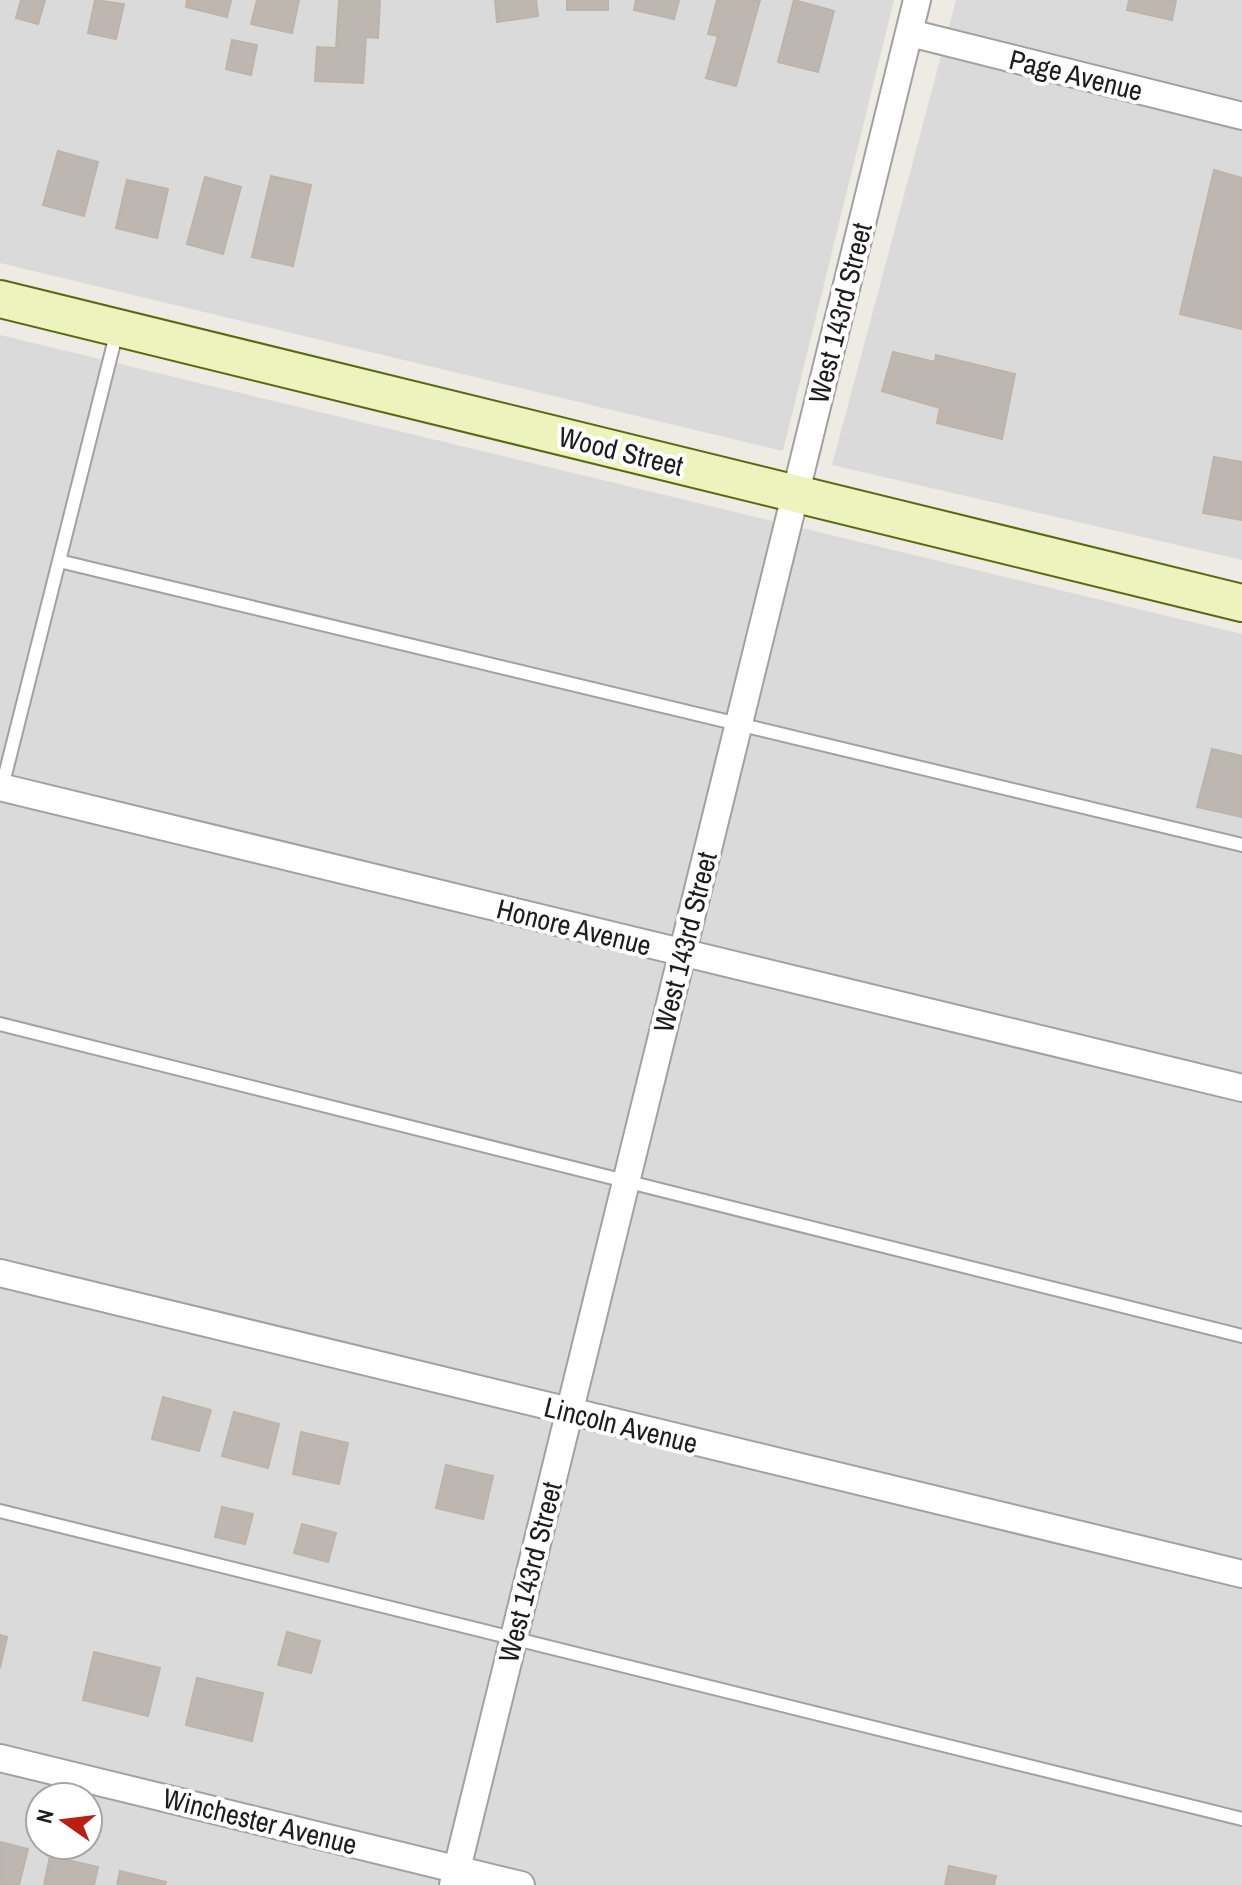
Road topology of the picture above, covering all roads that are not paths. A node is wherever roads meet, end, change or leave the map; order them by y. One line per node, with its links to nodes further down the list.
1 (917, 0): 2 (street, West 143rd Street)
2 (910, 33): 3 (street, Page Avenue); 6 (street, West 143rd Street)
3 (1242, 116)
4 (0, 299): 5 (main road, Wood Street)
5 (118, 328): 6 (main road, Wood Street); 7 (lane)
6 (795, 493): 8 (main road, Wood Street); 9 (street, West 143rd Street)
7 (59, 561): 9 (lane); 10 (lane)
8 (1242, 603)
9 (739, 725): 11 (lane); 12 (street, West 143rd Street)
10 (1, 790): 12 (street, Honore Avenue)
11 (1242, 845)
12 (682, 953): 14 (street, Honore Avenue); 15 (street, West 143rd Street)
13 (0, 1024): 15 (lane)
14 (1242, 1088)
15 (626, 1182): 17 (lane); 18 (street, West 143rd Street)
16 (0, 1273): 18 (street, Lincoln Avenue)
17 (1242, 1336)
18 (569, 1413): 20 (street, Lincoln Avenue); 21 (street, West 143rd Street)
19 (0, 1511): 21 (lane)
20 (1242, 1574)
21 (514, 1638): 23 (lane); 24 (street, West 143rd Street)
22 (0, 1758): 24 (street, Winchester Avenue)
23 (1242, 1819)
24 (455, 1877): 25 (street, Winchester Avenue)
25 (521, 1885)

